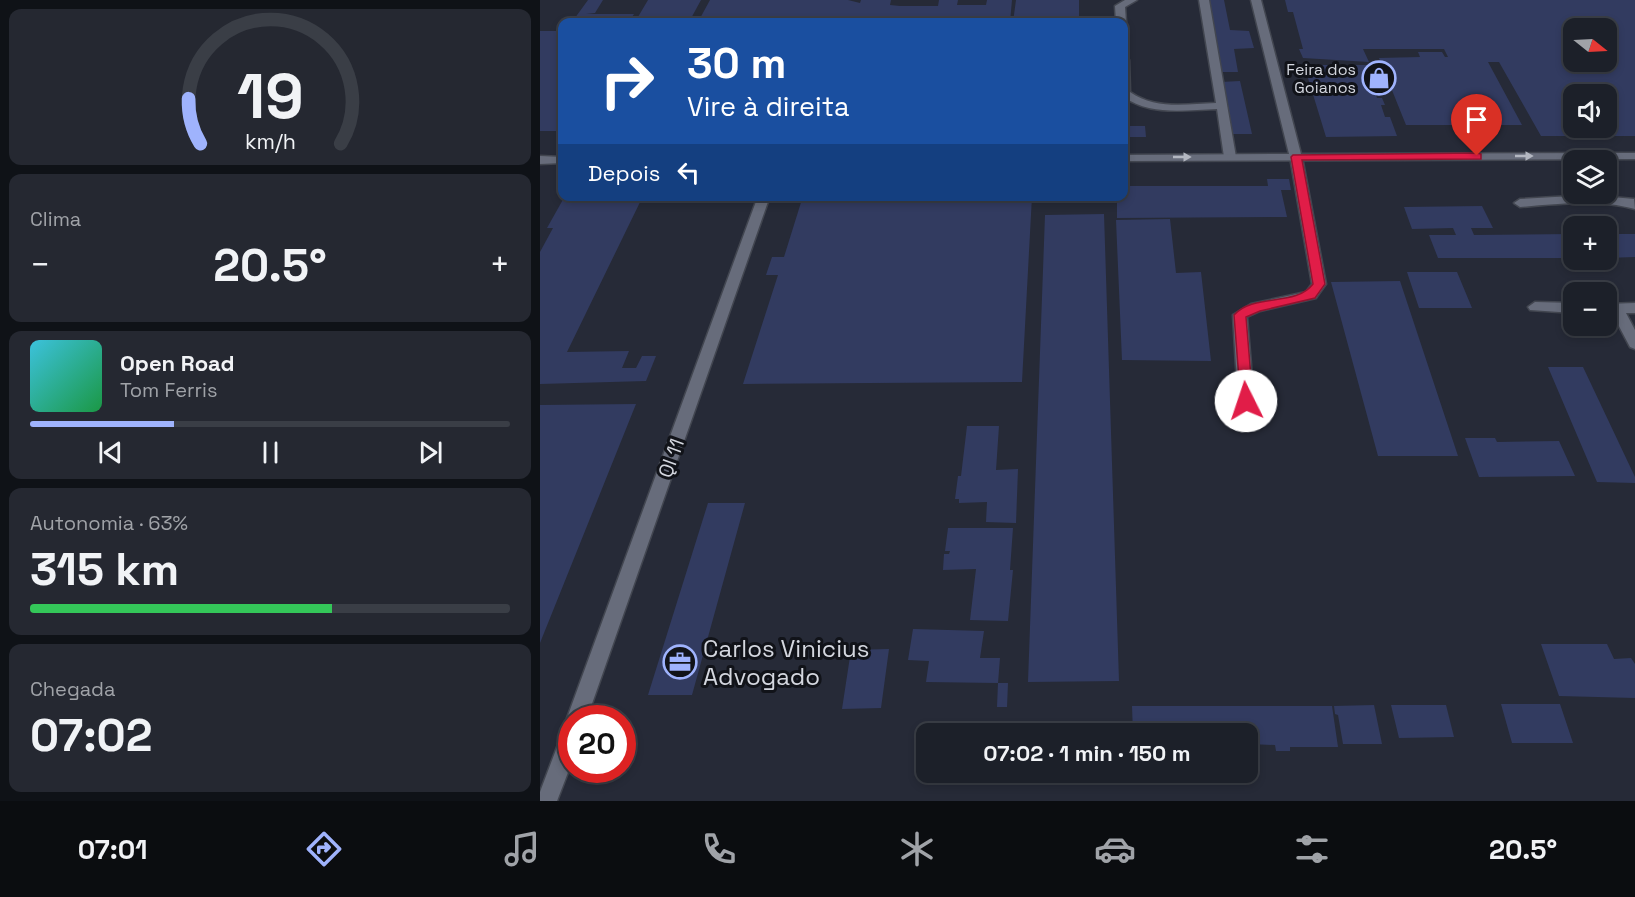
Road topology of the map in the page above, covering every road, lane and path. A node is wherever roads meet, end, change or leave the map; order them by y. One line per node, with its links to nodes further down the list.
1 (1132, 0): 4 (street)
2 (1204, 0): 6 (street)
3 (1256, 0): 9 (street)
4 (1121, 18)
5 (1128, 96): 6 (street)
6 (1222, 106): 8 (street)
7 (1635, 156): 9 (street, one-way to 7)
8 (1230, 157): 9 (street); 10 (street, one-way to 8)
9 (1296, 157): 22 (street)
10 (1128, 158)
11 (540, 160): 12 (street)
12 (558, 160)
13 (762, 201): 23 (street, QI 11)
14 (1520, 203): 15 (street)
15 (1635, 205)
16 (1535, 307): 17 (street)
17 (1563, 308)
18 (1617, 308): 19 (street)
19 (1635, 309)
20 (1617, 316): 21 (street)
21 (1635, 344)
22 (1246, 401)
23 (582, 705)
24 (558, 771): 25 (street)
25 (547, 801)

